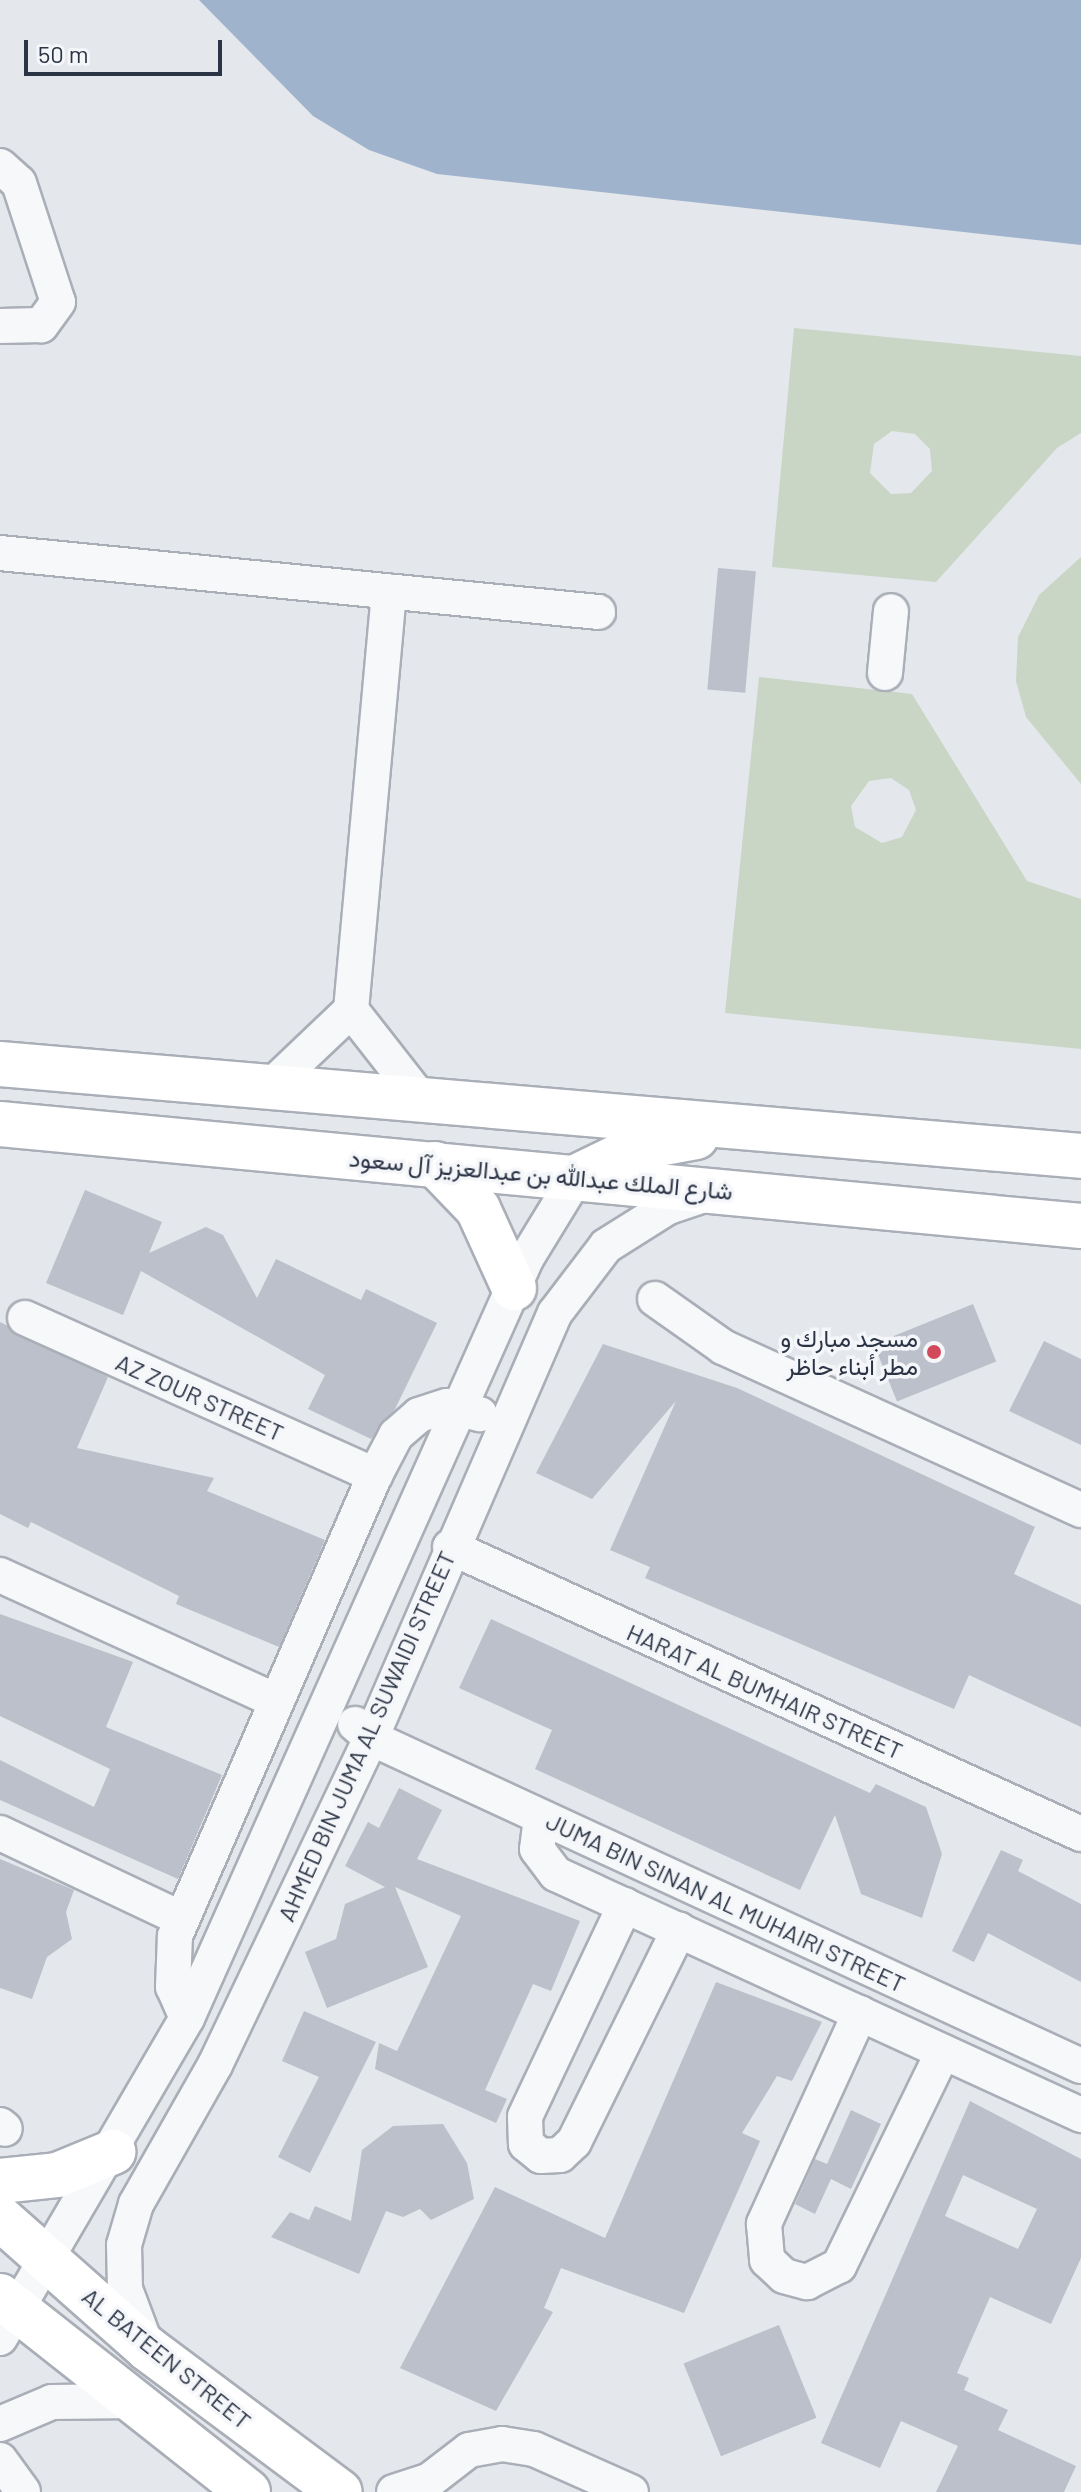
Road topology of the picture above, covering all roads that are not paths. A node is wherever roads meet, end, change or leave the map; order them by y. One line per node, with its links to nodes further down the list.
1 (0, 166): 2 (street)
2 (0, 326)
3 (0, 553): 4 (street)
4 (389, 592): 6 (street); 8 (street)
5 (891, 611): 7 (street)
6 (598, 612)
7 (885, 673)
8 (351, 1010): 11 (street); 12 (street)
9 (0, 1033): 11 (main road)
10 (0, 1064): 11 (main road)
11 (270, 1087): 12 (main road)
12 (420, 1098): 14 (main road)
13 (0, 1124): 16 (main road, شارع الملك عبدالله بن عبدالعزيز آل سعود)
14 (770, 1129): 15 (main road); 17 (main road)
15 (1081, 1156)
16 (435, 1164): 17 (main road, شارع الملك عبدالله بن عبدالعزيز آل سعود); 20 (main road)
17 (576, 1177): 18 (main road, شارع الملك عبدالله بن عبدالعزيز آل سعود); 20 (street, AHMED BIN JUMA AL SUWAIDI STREET)
18 (717, 1191): 19 (main road, شارع الملك عبدالله بن عبدالعزيز آل سعود); 24 (street, AHMED BIN JUMA AL SUWAIDI STREET)
19 (1081, 1226)
20 (514, 1288): 23 (street, AHMED BIN JUMA AL SUWAIDI STREET)
21 (655, 1299): 26 (street)
22 (25, 1318): 25 (street, AZ ZOUR STREET)
23 (462, 1406): 24 (street); 25 (street); 29 (street, AHMED BIN JUMA AL SUWAIDI STREET)
24 (496, 1436): 27 (street, AHMED BIN JUMA AL SUWAIDI STREET)
25 (375, 1475): 30 (street)
26 (1081, 1510)
27 (450, 1547): 31 (street, AHMED BIN JUMA AL SUWAIDI STREET); 34 (street, HARAT AL BUMHAIR STREET)
28 (0, 1575): 30 (street)
29 (340, 1686): 31 (street); 39 (street, AHMED BIN JUMA AL SUWAIDI STREET)
30 (277, 1701): 36 (street)
31 (371, 1738): 32 (street, JUMA BIN SINAN AL MUHAIRI STREET); 44 (street, AHMED BIN JUMA AL SUWAIDI STREET)
32 (541, 1817): 35 (street); 41 (street, JUMA BIN SINAN AL MUHAIRI STREET)
33 (0, 1833): 36 (street)
34 (1081, 1834)
35 (625, 1905): 37 (street); 37 (street, JUMA BIN SINAN AL MUHAIRI STREET)
36 (182, 1919): 39 (street)
37 (679, 1930): 38 (street)
38 (860, 2013): 40 (street); 40 (street, JUMA BIN SINAN AL MUHAIRI STREET)
39 (187, 2018): 43 (street, AHMED BIN JUMA AL SUWAIDI STREET)
40 (943, 2052): 42 (street)
41 (1081, 2066)
42 (1081, 2115)
43 (115, 2150): 44 (street); 45 (main road); 47 (street, AHMED BIN JUMA AL SUWAIDI STREET)
44 (153, 2175): 49 (street, AHMED BIN JUMA AL SUWAIDI STREET)
45 (0, 2181)
46 (0, 2218): 47 (main road, AL BATEEN STREET)
47 (47, 2260): 48 (street, AHMED BIN JUMA AL SUWAIDI STREET); 49 (main road, AL BATEEN STREET)
48 (6, 2314): 50 (main road)
49 (148, 2349): 56 (main road, AL BATEEN STREET)
50 (134, 2401): 51 (street); 55 (main road)
51 (0, 2424)
52 (0, 2463): 54 (street)
53 (430, 2486): 57 (street); 58 (street)
54 (23, 2492)
55 (248, 2492)
56 (340, 2492)
57 (394, 2492)
58 (631, 2492)

